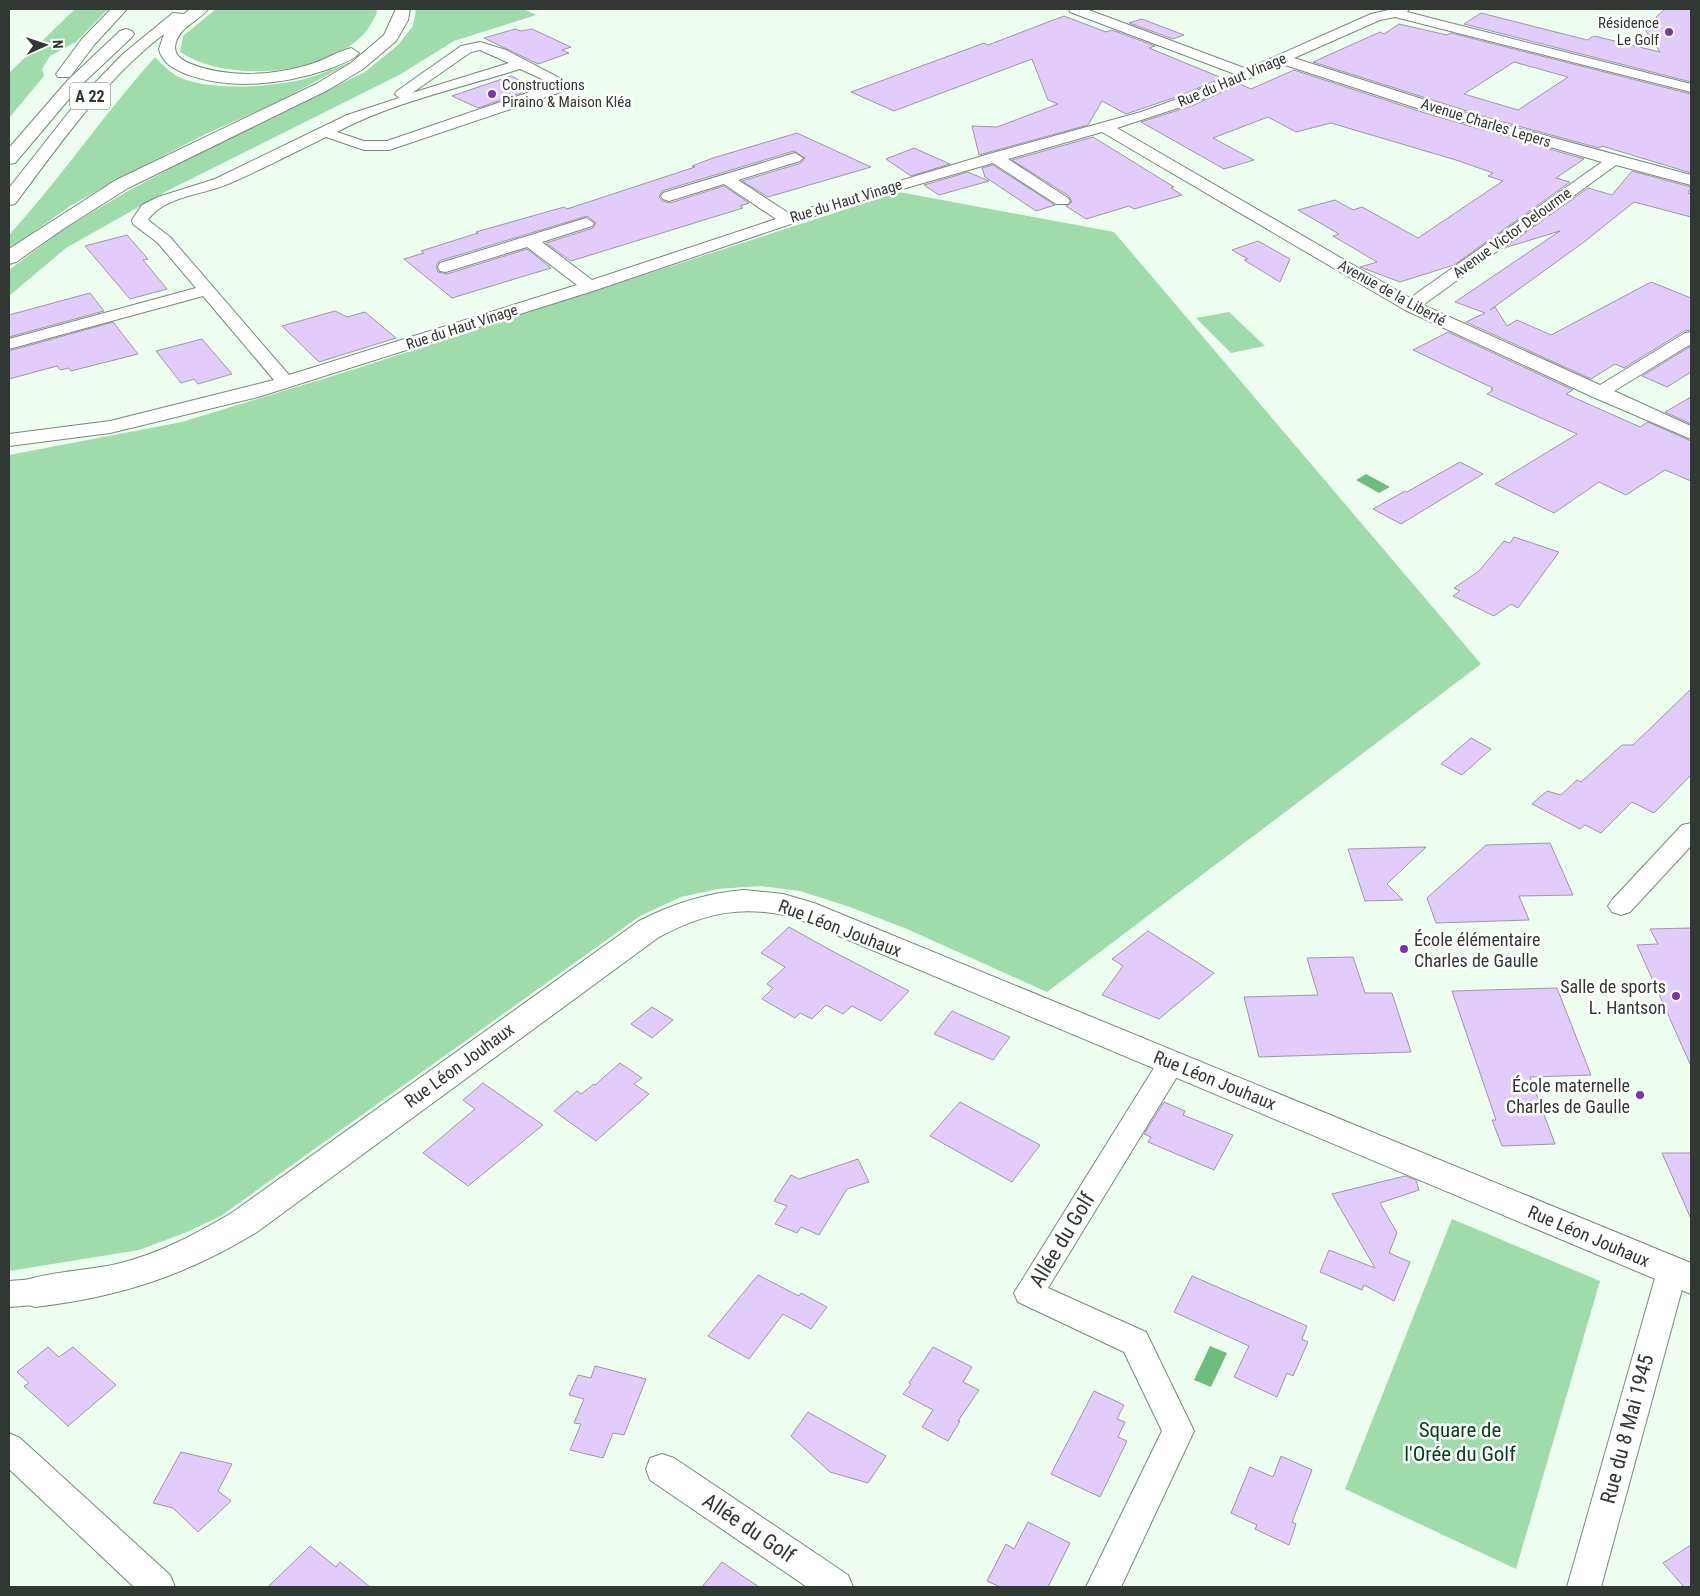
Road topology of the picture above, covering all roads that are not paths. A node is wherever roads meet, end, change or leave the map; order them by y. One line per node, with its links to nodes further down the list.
1 (119, 9): 15 (main road)
2 (189, 9): 23 (main road, A 22)
3 (200, 9): 4 (main road)
4 (395, 9): 28 (main road)
5 (1075, 9): 10 (street)
6 (1399, 11): 8 (street, Rue du Haut Vinage); 11 (street)
7 (136, 27): 15 (main road, A 22)
8 (1282, 58): 10 (street, Rue du Haut Vinage); 19 (street, Avenue Charles Lepers)
9 (521, 64): 12 (street); 12 (street); 14 (street)
10 (1247, 74): 13 (street, Rue du Haut Vinage)
11 (1691, 88)
12 (386, 106): 14 (street)
13 (1106, 128): 16 (street, Rue du Haut Vinage); 32 (street, Avenue de la Liberté)
14 (325, 132): 31 (street)
15 (20, 145): 17 (main road, A 22)
16 (994, 157): 24 (street); 25 (street, Rue du Haut Vinage)
17 (9, 158)
18 (795, 158): 20 (street)
19 (1614, 160): 21 (street, Avenue Charles Lepers); 32 (street, Avenue Victor Delourme)
20 (726, 179): 22 (street); 25 (street)
21 (1691, 180)
22 (669, 196)
23 (9, 200)
24 (1062, 201)
25 (787, 219): 30 (street, Rue du Haut Vinage)
26 (586, 223): 27 (street)
27 (530, 241): 29 (street); 30 (street)
28 (9, 258)
29 (446, 267)
30 (590, 286): 35 (street, Rue du Haut Vinage)
31 (206, 290): 34 (street); 35 (street)
32 (1411, 306): 36 (street, Avenue de la Liberté)
33 (1691, 337): 36 (street)
34 (9, 344)
35 (285, 382): 38 (street, Rue du Haut Vinage)
36 (1599, 393): 37 (street, Avenue de la Liberté)
37 (1691, 433)
38 (9, 440)
39 (1691, 831): 40 (street)
40 (1621, 906)
41 (1172, 1062): 42 (main road, Rue Léon Jouhaux); 43 (main road, Rue Léon Jouhaux); 48 (street, Allée du Golf)
42 (1682, 1275): 49 (street, Rue du 8 Mai 1945)
43 (22, 1293)
44 (9, 1448): 46 (street)
45 (662, 1469): 47 (street, Allée du Golf)
46 (158, 1587)
47 (836, 1587)
48 (1103, 1587)
49 (1584, 1587)

